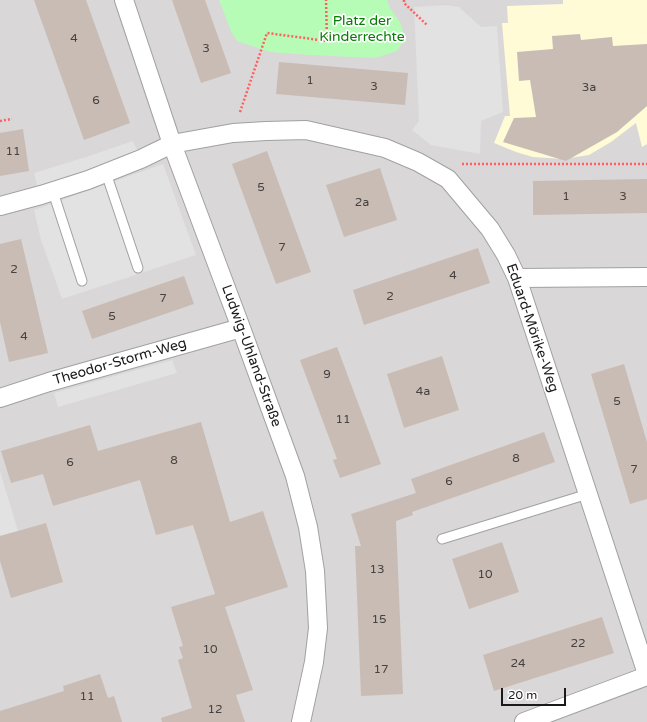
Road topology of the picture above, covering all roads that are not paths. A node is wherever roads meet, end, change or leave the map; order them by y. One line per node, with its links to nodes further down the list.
1 (124, 0): 2 (street, Ludwig-Uhland-Straße)
2 (172, 144): 3 (street, Eduard-Mörike-Weg); 8 (street, Eduard-Mörike-Weg); 10 (street, Ludwig-Uhland-Straße)
3 (106, 173): 4 (street, Eduard-Mörike-Weg); 6 (lane)
4 (53, 192): 5 (street, Eduard-Mörike-Weg); 9 (lane)
5 (0, 206)
6 (138, 268)
7 (647, 277): 8 (street)
8 (517, 278): 12 (street, Eduard-Mörike-Weg)
9 (82, 281)
10 (241, 328): 11 (street, Theodor-Storm-Weg); 16 (street, Ludwig-Uhland-Straße)
11 (0, 398)
12 (588, 494): 13 (lane); 14 (street, Eduard-Mörike-Weg)
13 (442, 539)
14 (647, 675): 15 (street)
15 (548, 718): 17 (street)
16 (301, 722)
17 (524, 722)

